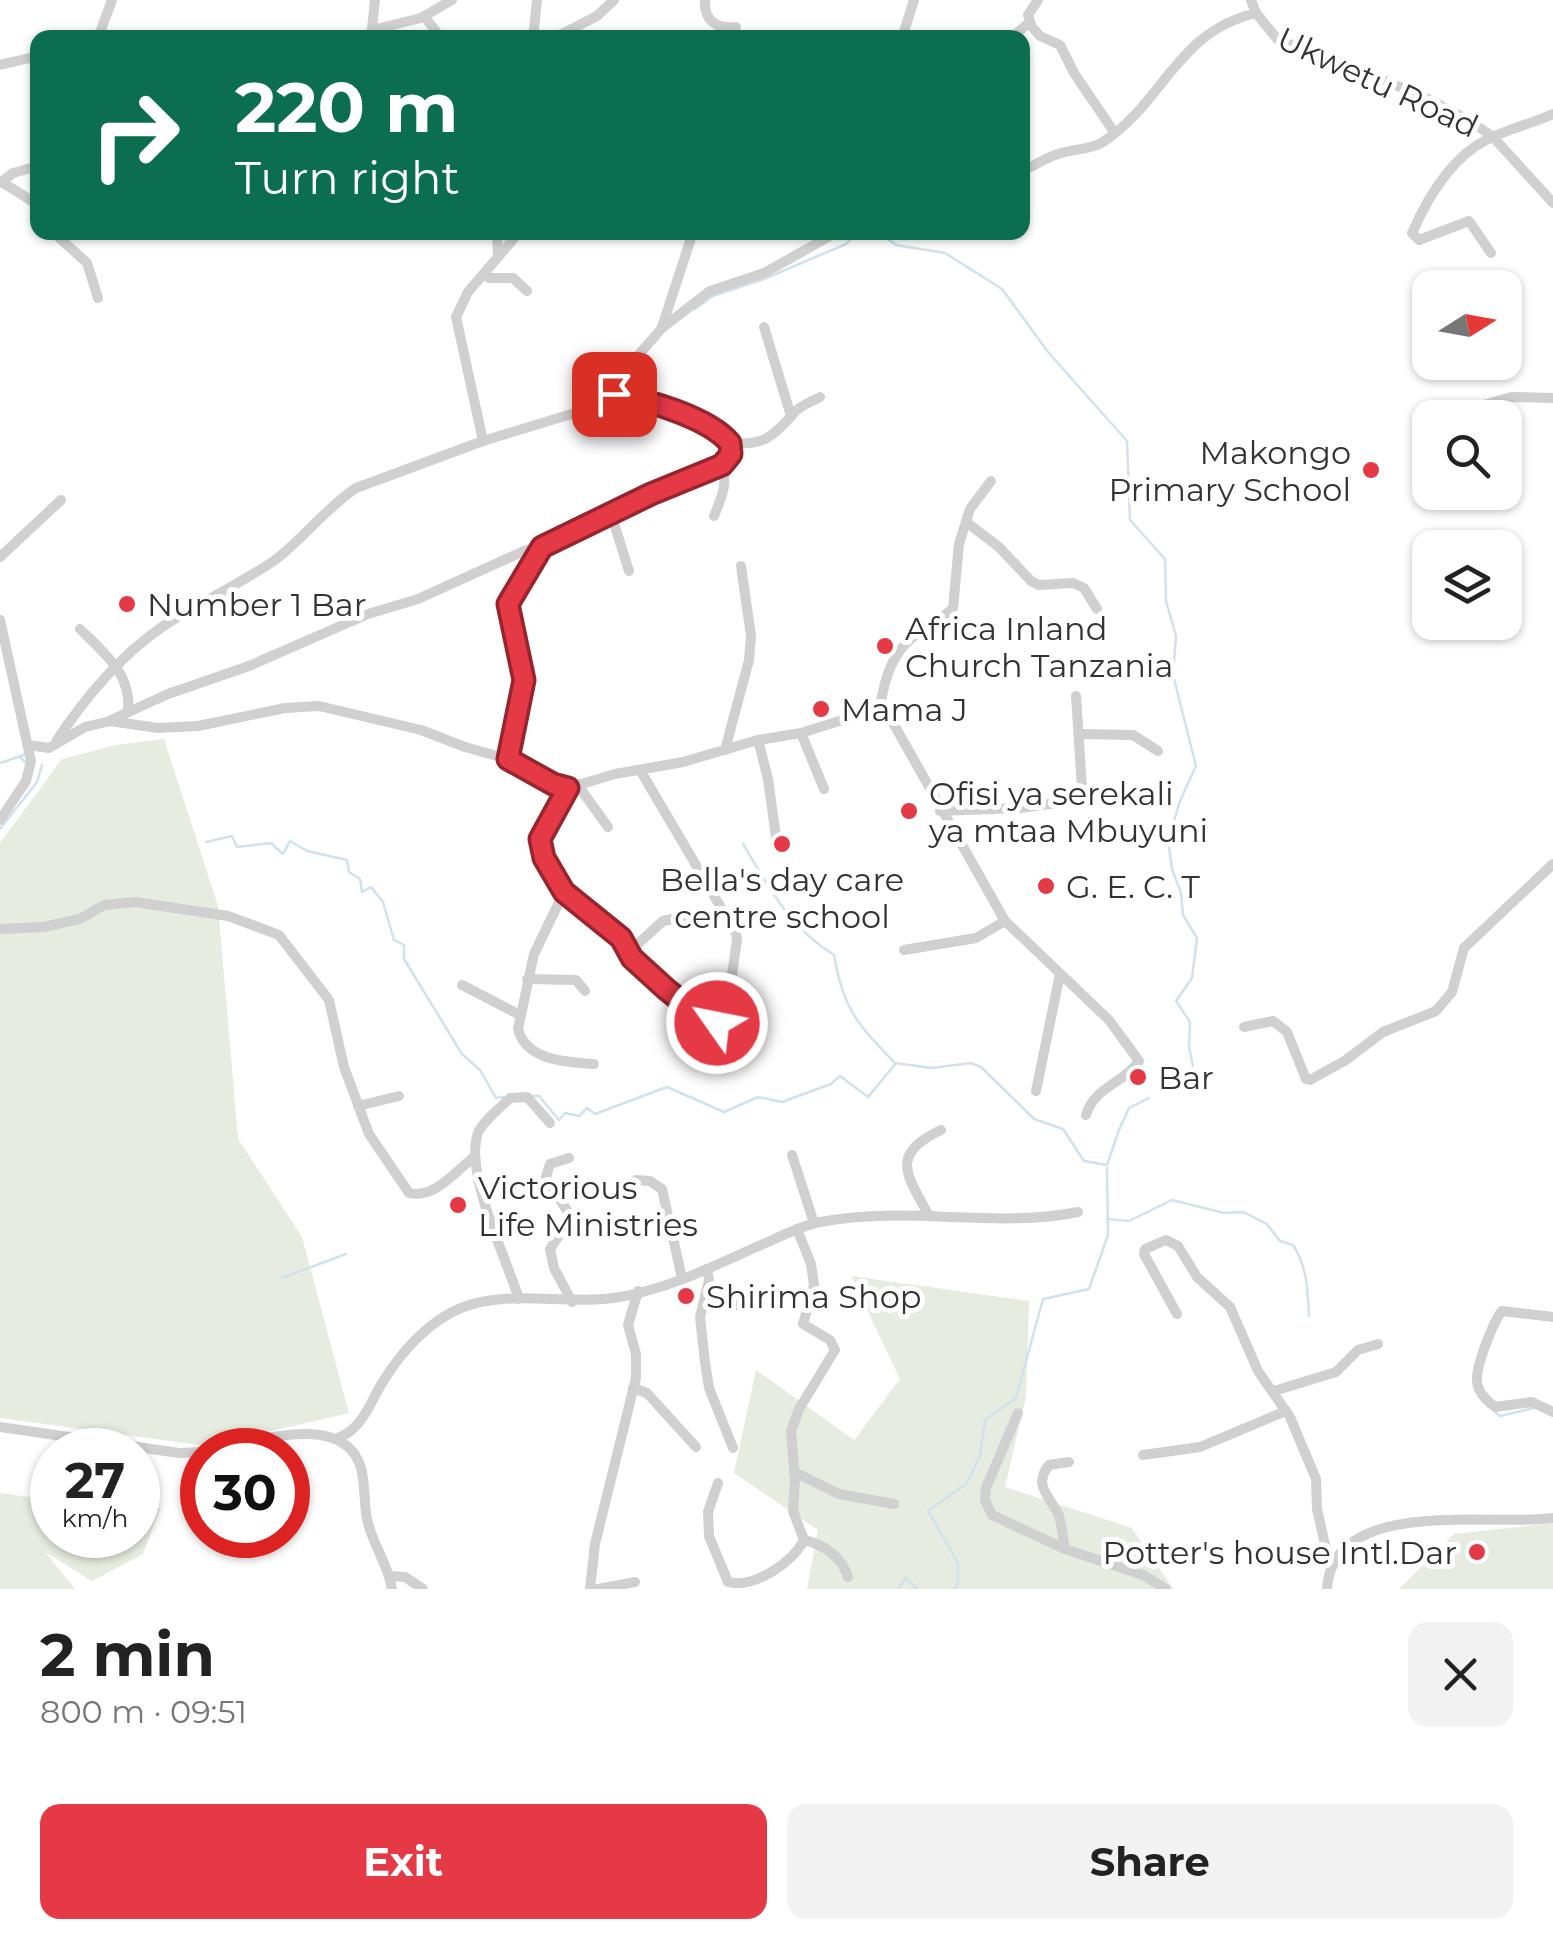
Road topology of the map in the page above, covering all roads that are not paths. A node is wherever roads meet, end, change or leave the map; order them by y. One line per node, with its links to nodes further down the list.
1 (112, 0): 14 (street)
2 (374, 0): 15 (street)
3 (452, 0): 11 (street)
4 (537, 0): 18 (street)
5 (614, 0): 19 (street)
6 (705, 0): 13 (street)
7 (914, 0): 20 (street)
8 (1038, 0): 12 (street)
9 (1252, 0): 10 (street, Ukwetu Road)
10 (1256, 14): 25 (street); 26 (street, Ukwetu Road)
11 (424, 16): 16 (street); 17 (street)
12 (1030, 22): 21 (street); 25 (street)
13 (736, 28)
14 (101, 30)
15 (372, 30)
16 (384, 30)
17 (435, 30)
18 (534, 30)
19 (570, 30)
20 (905, 30)
21 (1020, 30)
22 (30, 58): 23 (street)
23 (0, 65)
24 (1553, 114): 26 (street)
25 (1114, 132): 27 (street)
26 (1494, 137): 31 (street, Ukwetu Road); 37 (street)
27 (1030, 167)
28 (30, 168): 29 (street)
29 (1, 183): 30 (street)
30 (30, 200)
31 (1553, 203)
32 (62, 240): 41 (street)
33 (497, 240): 38 (street)
34 (512, 240): 38 (street)
35 (690, 240): 42 (street)
36 (824, 240): 42 (street)
37 (1491, 253)
38 (498, 256): 39 (street)
39 (486, 275): 40 (street); 49 (street)
40 (527, 291)
41 (98, 298)
42 (662, 328): 44 (street)
43 (764, 328): 48 (street)
44 (602, 392): 49 (street); 50 (street)
45 (820, 397): 48 (street)
46 (1553, 398): 47 (street)
47 (1501, 400)
48 (791, 416): 50 (street)
49 (483, 441): 64 (street)
50 (730, 443): 51 (street)
51 (722, 465): 54 (street); 55 (street)
52 (991, 482): 56 (street)
53 (61, 500): 58 (street)
54 (611, 514): 57 (street); 60 (street)
55 (714, 516)
56 (966, 522): 61 (street); 66 (street)
57 (542, 547): 67 (street); 76 (street)
58 (0, 556)
59 (741, 566): 74 (street)
60 (629, 571)
61 (1096, 609)
62 (0, 620): 72 (street)
63 (80, 629): 64 (street)
64 (117, 666): 67 (street); 73 (street)
65 (1076, 696): 70 (street)
66 (880, 706): 69 (street); 80 (street)
67 (128, 711): 68 (street)
68 (110, 721): 73 (street); 76 (street)
69 (801, 734): 71 (street); 79 (street)
70 (1080, 734): 75 (street); 80 (street)
71 (758, 740): 74 (street); 83 (street)
72 (28, 745): 73 (street); 81 (street)
73 (54, 745)
74 (725, 750): 77 (street)
75 (1158, 751)
76 (508, 759): 78 (street)
77 (640, 770): 78 (street); 90 (street)
78 (573, 786): 82 (street); 85 (street)
79 (824, 789)
80 (940, 811): 87 (street)
81 (0, 820)
82 (608, 827)
83 (776, 837)
84 (1553, 864): 96 (street)
85 (564, 892): 90 (street); 92 (street)
86 (686, 916): 90 (street)
87 (1005, 922): 89 (street); 91 (street)
88 (0, 929): 100 (street)
89 (904, 950)
90 (629, 952)
91 (1060, 974): 98 (street); 101 (street)
92 (527, 979): 94 (street); 95 (street)
93 (462, 986): 95 (street)
94 (585, 991)
95 (520, 1014): 97 (street)
96 (1244, 1027)
97 (594, 1064)
98 (1036, 1090)
99 (398, 1096): 100 (street)
100 (358, 1106): 105 (street)
101 (1086, 1115)
102 (550, 1123): 105 (street)
103 (941, 1130): 109 (street)
104 (792, 1155): 110 (street)
105 (474, 1158): 116 (street)
106 (569, 1158): 117 (street)
107 (636, 1180): 113 (street)
108 (1078, 1212): 109 (street)
109 (928, 1214): 110 (street)
110 (814, 1223): 111 (street)
111 (798, 1229): 112 (street); 135 (street)
112 (707, 1270): 113 (street); 115 (street)
113 (682, 1278): 114 (street)
114 (638, 1291): 117 (street); 122 (street)
115 (705, 1295): 118 (street); 131 (street)
116 (520, 1299): 117 (street); 129 (street)
117 (572, 1302)
118 (742, 1306)
119 (1177, 1314): 123 (street)
120 (1553, 1317): 125 (street)
121 (1378, 1344): 123 (street)
122 (632, 1388): 130 (street); 147 (street)
123 (1274, 1391): 124 (street)
124 (1286, 1411): 133 (street); 141 (street)
125 (1553, 1412)
126 (1018, 1413): 140 (street)
127 (0, 1427): 132 (street)
128 (310, 1435): 129 (street)
129 (338, 1438): 142 (street)
130 (696, 1448)
131 (733, 1448)
132 (180, 1453)
133 (1143, 1456)
134 (1069, 1462): 140 (street)
135 (794, 1472): 137 (street); 139 (street)
136 (718, 1483): 139 (street)
137 (894, 1504)
138 (1553, 1518): 141 (street)
139 (804, 1540): 143 (street)
140 (1064, 1550): 149 (street)
141 (1330, 1567): 150 (street)
142 (390, 1576): 145 (street); 146 (street)
143 (848, 1577)
144 (635, 1582): 148 (street)
145 (392, 1589)
146 (423, 1589)
147 (590, 1589)
148 (598, 1589)
149 (1166, 1589)
150 (1327, 1589)

